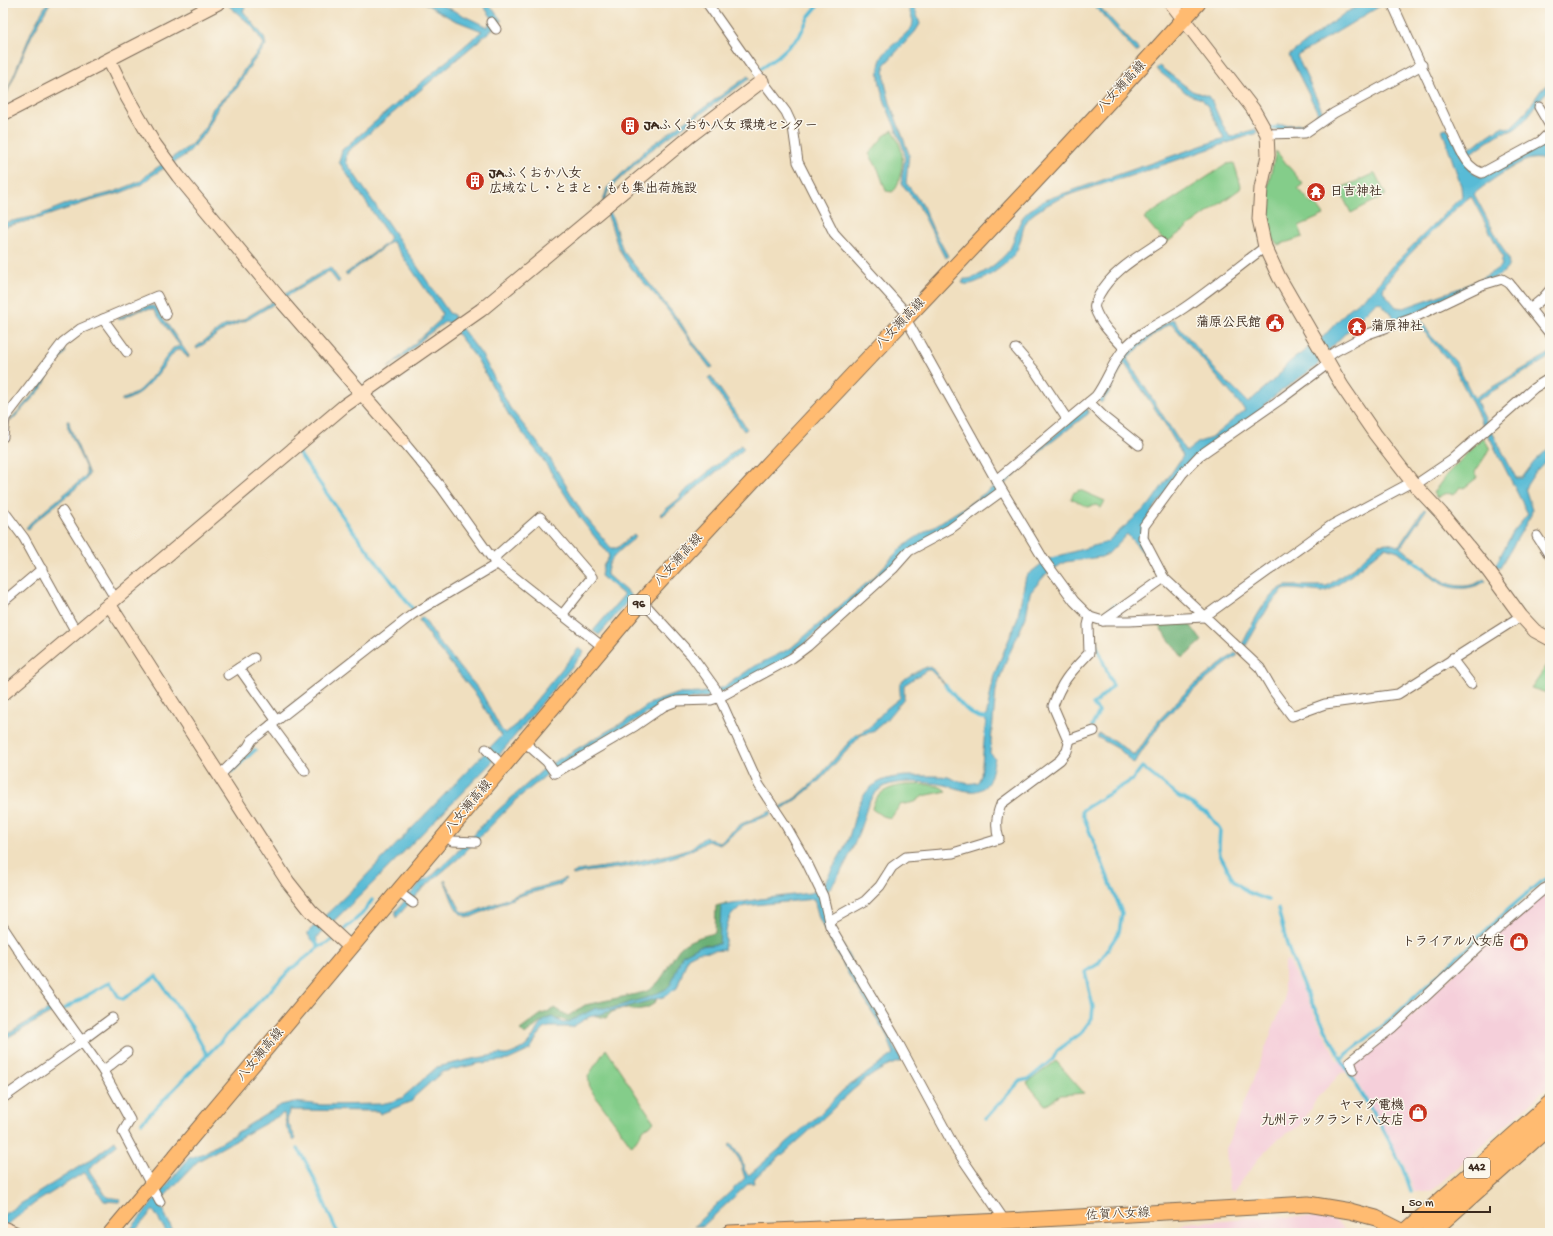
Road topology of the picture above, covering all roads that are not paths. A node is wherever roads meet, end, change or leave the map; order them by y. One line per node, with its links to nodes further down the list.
1 (218, 3): 7 (street)
2 (707, 3): 9 (street)
3 (1171, 3): 6 (street)
4 (1198, 3): 6 (main road, 八女瀬高線 / 96)
5 (1392, 3): 8 (street)
6 (1183, 20): 13 (street); 21 (main road, 八女瀬高線 / 96)
7 (109, 60): 11 (street); 29 (street)
8 (1422, 65): 13 (street); 15 (street)
9 (762, 81): 21 (street); 29 (street)
10 (1539, 107): 12 (street)
11 (3, 114)
12 (1550, 126)
13 (1265, 130): 17 (street)
14 (1550, 132): 15 (street)
15 (1544, 143)
16 (1161, 241): 24 (street)
17 (1265, 247): 24 (street); 27 (street)
18 (1550, 290): 19 (street)
19 (1530, 309): 23 (street); 27 (street)
20 (166, 315): 22 (street)
21 (907, 317): 36 (street); 45 (main road, 八女瀬高線 / 96)
22 (106, 323): 26 (street); 32 (street)
23 (1550, 334)
24 (1124, 348): 30 (street)
25 (1016, 349): 31 (street)
26 (127, 352)
27 (1327, 359): 35 (street); 43 (street)
28 (1550, 378): 35 (street)
29 (362, 392): 33 (street); 44 (street)
30 (1089, 402): 31 (street); 34 (street)
31 (1066, 421): 36 (street)
32 (3, 438)
33 (402, 440): 41 (street)
34 (1139, 445)
35 (1413, 483): 48 (street); 50 (street)
36 (999, 486): 49 (street); 60 (street)
37 (3, 511): 42 (street)
38 (62, 511): 44 (street)
39 (1537, 536): 40 (street)
40 (1550, 556)
41 (495, 562): 47 (street); 47 (street); 62 (street)
42 (42, 569): 46 (street); 52 (street)
43 (1164, 578): 50 (street); 51 (street)
44 (112, 601): 52 (street); 69 (street)
45 (642, 601): 54 (main road, 八女瀬高線 / 96); 60 (street)
46 (3, 602)
47 (562, 615): 54 (street)
48 (1521, 616): 53 (street); 56 (street)
49 (1090, 617): 51 (street); 64 (street)
50 (1204, 617): 51 (street); 56 (street)
51 (1103, 621)
52 (76, 632): 61 (street)
53 (1550, 639)
54 (604, 647): 77 (main road, 八女瀬高線 / 96)
55 (254, 658): 57 (street)
56 (1452, 659): 59 (street)
57 (238, 668): 58 (street); 62 (street)
58 (228, 675)
59 (1470, 684)
60 (718, 693): 65 (street); 75 (street)
61 (3, 694)
62 (274, 723): 68 (street); 69 (street)
63 (1094, 731): 64 (street)
64 (1068, 740): 75 (street)
65 (530, 747)
66 (486, 749): 67 (street)
67 (497, 760)
68 (305, 771)
69 (219, 776): 77 (street)
70 (452, 841): 71 (street)
71 (473, 842)
72 (1550, 886): 81 (street)
73 (405, 897): 74 (street)
74 (413, 903)
75 (829, 921): 87 (street)
76 (3, 927): 79 (street)
77 (346, 944): 86 (main road, 八女瀬高線 / 96)
78 (112, 1018): 79 (street)
79 (82, 1041): 82 (street); 83 (street)
80 (127, 1052): 82 (street)
81 (1353, 1070)
82 (103, 1071): 86 (street)
83 (3, 1098)
84 (1550, 1104): 94 (highway, 442)
85 (1550, 1125): 95 (highway, 442)
86 (156, 1194): 91 (main road, 八女瀬高線 / 96)
87 (1005, 1221): 89 (main road, 佐賀八女線); 94 (main road, 佐賀八女線)
88 (3, 1228): 90 (street)
89 (972, 1228): 93 (main road, 佐賀八女線)
90 (15, 1233)
91 (111, 1233)
92 (729, 1233): 93 (main road, 佐賀八女線)
93 (741, 1233)
94 (1405, 1233)
95 (1429, 1233)

